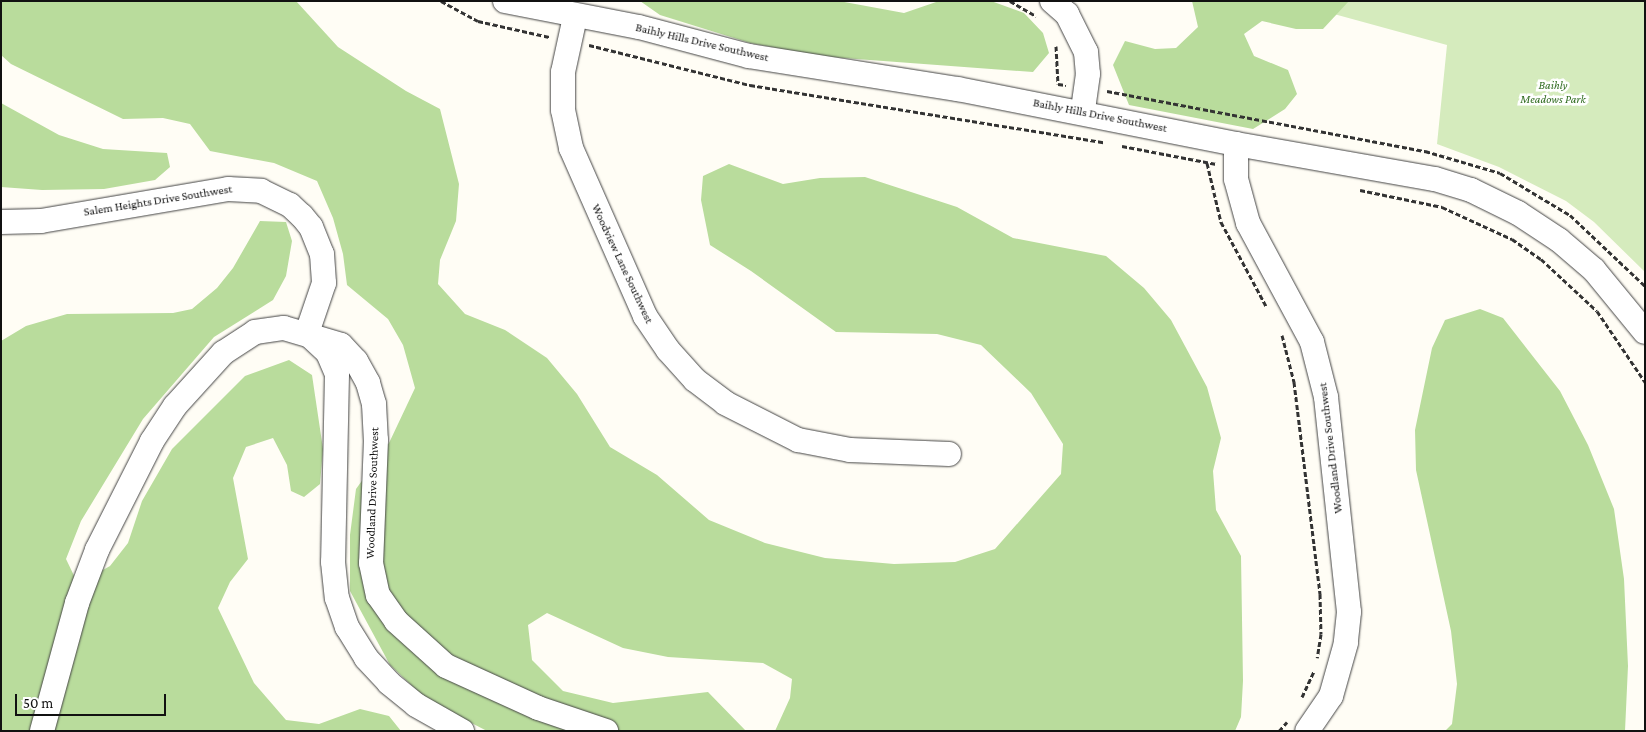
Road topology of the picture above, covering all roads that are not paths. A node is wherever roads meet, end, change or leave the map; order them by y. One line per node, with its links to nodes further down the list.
1 (505, 1): 3 (street, Baihly Hills Drive Southwest)
2 (1052, 1): 4 (street)
3 (576, 17): 4 (street, Baihly Hills Drive Southwest); 9 (street, Woodview Lane Southwest)
4 (1083, 112): 5 (street, Baihly Hills Drive Southwest)
5 (1236, 144): 7 (street, Baihly Hills Drive Southwest); 10 (street, Woodland Drive Southwest)
6 (1, 222): 8 (street, Salem Heights Drive Southwest)
7 (1645, 332)
8 (307, 333): 11 (street, Woodland Drive Southwest); 12 (street); 13 (street, Woodland Drive Southwest)
9 (949, 454)
10 (1298, 725)
11 (42, 731)
12 (462, 731)
13 (606, 731)

